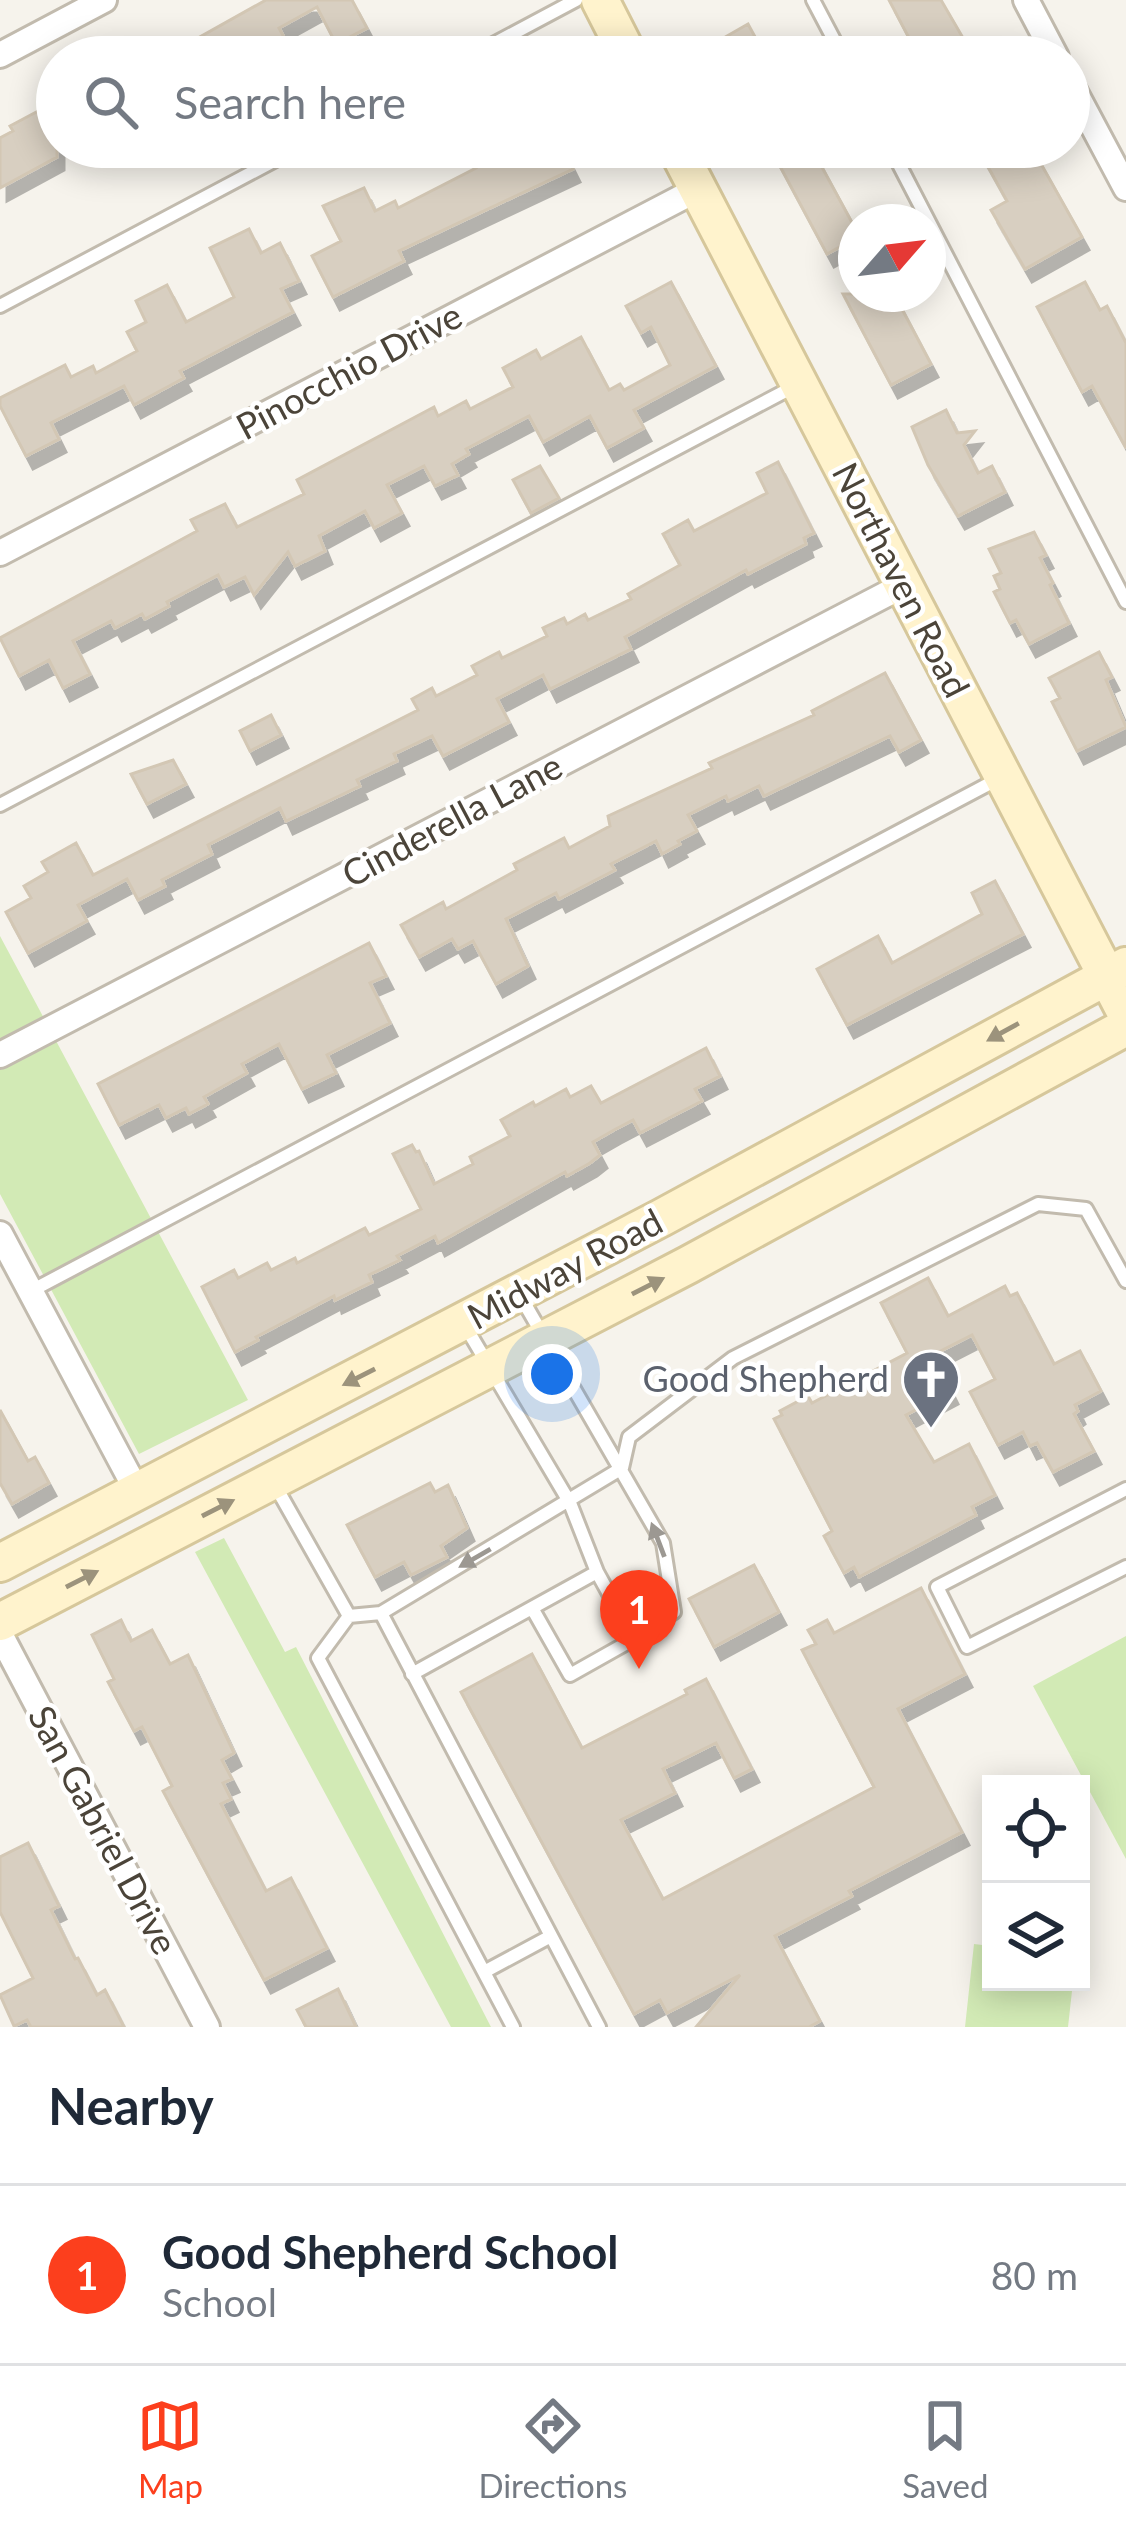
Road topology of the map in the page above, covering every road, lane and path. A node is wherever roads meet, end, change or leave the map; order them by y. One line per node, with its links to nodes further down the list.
1 (104, 0): 10 (street)
2 (576, 0): 6 (lane)
3 (599, 0): 7 (main road)
4 (813, 0): 8 (lane)
5 (1026, 0): 9 (street)
6 (508, 36)
7 (618, 36)
8 (832, 36)
9 (1045, 36)
10 (0, 55)
11 (1090, 120): 15 (street)
12 (260, 168): 17 (lane)
13 (687, 168): 16 (main road, Northaven Road)
14 (901, 168): 21 (lane)
15 (1126, 188)
16 (698, 189): 18 (main road, Northaven Road); 19 (street, Pinocchio Drive)
17 (0, 306)
18 (799, 384): 20 (main road, Northaven Road); 23 (lane)
19 (0, 553)
20 (904, 585): 22 (main road, Northaven Road); 27 (street, Cinderella Lane)
21 (1126, 602)
22 (1003, 776): 24 (main road, Northaven Road); 30 (lane)
23 (0, 805)
24 (1116, 971): 25 (main road, Northaven Road); 31 (main road, Midway Road, one-way to 31)
25 (1126, 1013)
26 (1126, 1027): 33 (main road, Midway Road, one-way to 26)
27 (0, 1055)
28 (0, 1234): 30 (street)
29 (1126, 1281): 35 (lane)
30 (31, 1291): 38 (street)
31 (519, 1294): 32 (main road, Midway Road); 33 (lane)
32 (464, 1323): 34 (lane); 38 (main road, Midway Road, one-way to 38)
33 (544, 1339): 34 (main road, Midway Road); 35 (lane)
34 (488, 1368): 36 (main road, Midway Road); 39 (lane)
35 (622, 1468): 39 (lane); 48 (lane, one-way to 35)
36 (272, 1480): 45 (lane); 46 (main road, Midway Road, one-way to 36)
37 (1126, 1489): 41 (lane)
38 (137, 1491): 40 (main road, Midway Road)
39 (570, 1502): 42 (lane); 44 (lane, one-way to 44)
40 (0, 1563)
41 (1126, 1567)
42 (597, 1572): 43 (lane); 48 (lane)
43 (532, 1608): 48 (lane); 49 (lane)
44 (381, 1613): 45 (lane); 49 (lane)
45 (349, 1616): 51 (lane)
46 (0, 1622)
47 (0, 1634): 52 (street, San Gabriel Drive)
48 (634, 1639)
49 (412, 1674): 50 (lane)
50 (550, 1936): 51 (lane); 54 (lane)
51 (484, 1972): 53 (lane)
52 (207, 2027)
53 (513, 2027)
54 (598, 2027)

